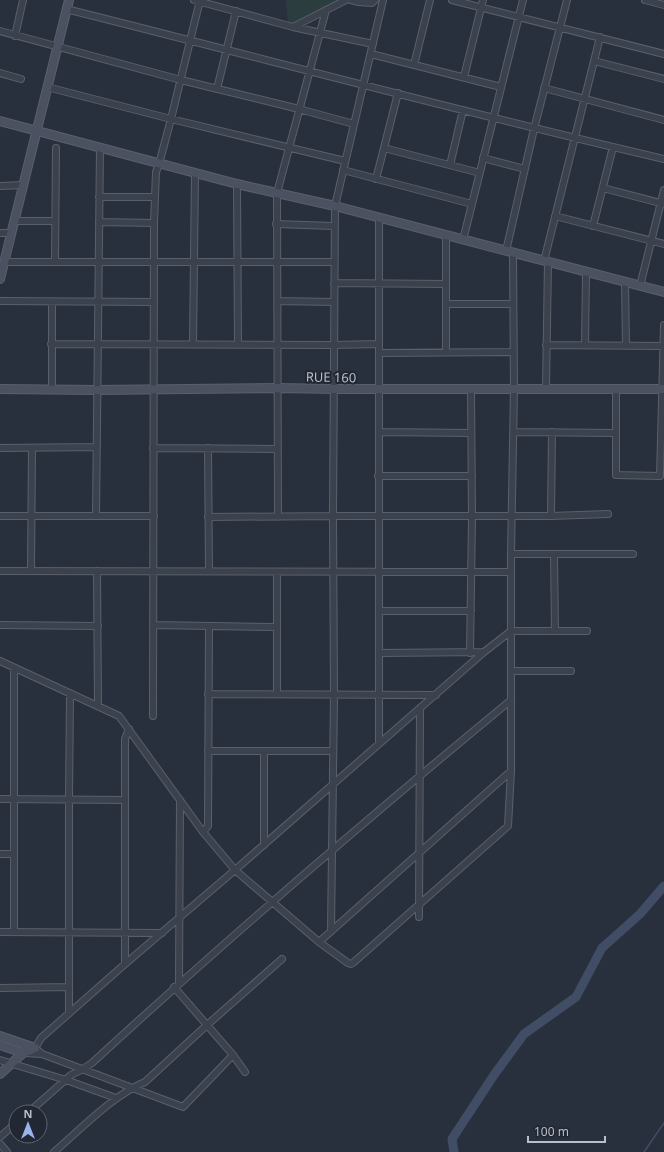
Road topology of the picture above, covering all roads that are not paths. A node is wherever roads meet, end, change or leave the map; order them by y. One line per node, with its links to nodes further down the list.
1 (24, 0): 24 (street)
2 (69, 0): 16 (street)
3 (198, 0): 18 (street); 26 (street)
4 (346, 0): 17 (street)
5 (351, 0): 6 (street)
6 (375, 0)
7 (383, 0): 27 (street)
8 (430, 0): 33 (street)
9 (452, 0): 15 (street)
10 (483, 0): 15 (street)
11 (523, 0): 19 (street)
12 (567, 0): 21 (street)
13 (645, 0): 14 (street)
14 (664, 5)
15 (481, 7): 19 (street); 36 (street)
16 (66, 9): 26 (street); 28 (street)
17 (326, 10): 20 (street); 23 (street)
18 (236, 11): 20 (street); 29 (street)
19 (519, 17): 21 (street); 41 (street)
20 (293, 27): 23 (street)
21 (560, 27): 25 (street); 43 (street)
22 (0, 31): 24 (street)
23 (320, 33): 27 (street); 34 (street)
24 (15, 36): 28 (street)
25 (600, 37): 31 (street); 32 (street)
26 (191, 40): 29 (street); 39 (street)
27 (373, 44): 30 (street)
28 (56, 47): 39 (street); 42 (street)
29 (226, 50): 34 (street); 44 (street)
30 (371, 54): 33 (street); 40 (street)
31 (664, 54)
32 (594, 60): 38 (street); 46 (street)
33 (414, 65): 36 (street)
34 (310, 70): 40 (street); 47 (street)
35 (0, 73): 37 (street)
36 (464, 78): 41 (street)
37 (21, 79)
38 (664, 79)
39 (181, 80): 44 (street); 50 (street)
40 (364, 84): 45 (street); 53 (street)
41 (501, 87): 49 (street)
42 (47, 88): 50 (street); 55 (street)
43 (544, 88): 46 (street); 54 (street)
44 (217, 89): 47 (street)
45 (398, 93): 48 (street); 61 (street)
46 (584, 99): 51 (street); 56 (street)
47 (300, 109): 53 (street); 60 (street)
48 (463, 110): 49 (street); 66 (street)
49 (493, 118): 54 (street); 62 (street)
50 (171, 119): 60 (street); 65 (street)
51 (664, 120)
52 (0, 121): 55 (street)
53 (354, 124): 64 (street)
54 (534, 129): 56 (street); 67 (street)
55 (36, 131): 59 (street); 73 (street)
56 (574, 138): 57 (street); 83 (street)
57 (613, 147): 63 (street); 75 (street)
58 (56, 148): 85 (street)
59 (100, 148): 65 (street); 78 (street)
60 (289, 148): 64 (street); 77 (street)
61 (384, 148): 66 (street); 71 (street)
62 (483, 158): 67 (street); 70 (street)
63 (664, 159)
64 (345, 161): 68 (street)
65 (159, 164): 69 (street); 79 (street)
66 (450, 165): 70 (street)
67 (525, 169): 98 (street)
68 (343, 170): 71 (street); 82 (street)
69 (195, 173): 72 (street); 104 (street)
70 (480, 173): 80 (street)
71 (376, 179): 80 (street)
72 (237, 184): 77 (street); 105 (street)
73 (23, 185): 74 (street); 86 (street)
74 (0, 186)
75 (603, 188): 81 (street); 91 (street)
76 (664, 190): 81 (street)
77 (277, 193): 82 (street); 89 (street)
78 (99, 197): 79 (street); 87 (street)
79 (154, 197): 88 (street)
80 (472, 204): 95 (street)
81 (662, 204): 96 (street)
82 (335, 206): 84 (street); 90 (street)
83 (555, 216): 91 (street); 99 (street)
84 (378, 217): 94 (street); 112 (street)
85 (56, 221): 86 (street); 101 (street)
86 (14, 222): 93 (street)
87 (98, 222): 88 (street); 102 (street)
88 (154, 223): 103 (street)
89 (276, 224): 90 (street); 107 (street)
90 (334, 226): 106 (street)
91 (593, 226): 96 (street)
92 (0, 233): 93 (street)
93 (11, 233): 100 (street)
94 (446, 235): 95 (street); 113 (street)
95 (463, 240): 98 (street)
96 (651, 241): 97 (street); 114 (street)
97 (664, 244)
98 (510, 252): 99 (street); 123 (street)
99 (546, 261): 108 (street); 133 (street)
100 (4, 262): 101 (street); 109 (street)
101 (55, 262): 102 (street)
102 (98, 262): 103 (street); 119 (street)
103 (154, 262): 104 (street); 120 (street)
104 (194, 262): 105 (street); 127 (street)
105 (238, 262): 107 (street); 130 (street)
106 (334, 262): 107 (street); 111 (street)
107 (277, 263): 116 (street)
108 (586, 272): 110 (street); 134 (street)
109 (0, 279)
110 (625, 282): 114 (street); 135 (street)
111 (334, 284): 112 (street); 121 (street)
112 (378, 284): 113 (street); 128 (street)
113 (446, 284): 122 (street)
114 (640, 286): 115 (street)
115 (664, 292)
116 (278, 301): 121 (street); 131 (street)
117 (0, 302): 118 (street)
118 (52, 302): 119 (street); 125 (street)
119 (98, 302): 120 (street); 126 (street)
120 (154, 302): 129 (street)
121 (334, 302): 132 (street)
122 (446, 304): 123 (street); 137 (street)
123 (513, 304): 138 (street)
124 (664, 325): 136 (street)
125 (51, 344): 126 (street); 145 (street)
126 (98, 344): 129 (street); 150 (street)
127 (193, 344): 129 (street); 130 (street)
128 (379, 344): 132 (street); 139 (street)
129 (153, 345): 151 (street)
130 (238, 345): 131 (street)
131 (277, 345): 132 (street); 140 (street)
132 (334, 345): 146 (street)
133 (546, 345): 134 (street); 142 (street)
134 (585, 346): 135 (street)
135 (626, 346): 136 (street)
136 (664, 346): 149 (street)
137 (446, 352): 138 (street); 139 (street)
138 (513, 352): 141 (street)
139 (379, 353): 147 (street)
140 (278, 388): 146 (street, RUE 160); 151 (street, RUE 160); 162 (street)
141 (514, 388): 142 (street, RUE 160); 148 (street, RUE 160); 153 (street)
142 (546, 388): 143 (street, RUE 160)
143 (616, 388): 149 (street, RUE 160); 156 (street)
144 (0, 389): 145 (street, RUE 160)
145 (52, 389): 150 (street, RUE 160)
146 (335, 389): 147 (street, RUE 160); 170 (street)
147 (378, 389): 148 (street, RUE 160); 152 (street)
148 (471, 389): 155 (street)
149 (663, 389): 156 (street)
150 (97, 390): 151 (street, RUE 160); 157 (street)
151 (153, 390): 160 (street)
152 (379, 432): 155 (street); 163 (street)
153 (514, 432): 154 (street); 173 (street)
154 (552, 432): 156 (street); 174 (street)
155 (471, 433): 164 (street)
156 (616, 433)
157 (97, 447): 159 (street); 166 (street)
158 (0, 448): 159 (street)
159 (32, 448): 168 (street)
160 (153, 448): 161 (street); 169 (street)
161 (208, 448): 162 (street); 175 (street)
162 (277, 449): 176 (street)
163 (378, 476): 164 (street); 171 (street)
164 (472, 476): 172 (street)
165 (608, 514): 174 (street)
166 (96, 515): 168 (street); 169 (street)
167 (0, 516): 168 (street)
168 (31, 516): 181 (street)
169 (154, 516): 183 (street)
170 (333, 516): 171 (street); 176 (street); 187 (street)
171 (378, 516): 172 (street); 188 (street)
172 (472, 516): 173 (street); 185 (street)
173 (512, 516): 174 (street); 177 (street)
174 (550, 516)
175 (208, 517): 176 (street); 184 (street)
176 (278, 517)
177 (511, 554): 178 (street); 189 (street)
178 (554, 554): 179 (street); 199 (street)
179 (633, 554)
180 (0, 571): 181 (street)
181 (31, 571): 182 (street)
182 (97, 571): 183 (street); 194 (street)
183 (154, 571): 184 (street); 193 (street)
184 (209, 571): 186 (street)
185 (471, 571): 188 (street); 189 (street); 191 (street)
186 (277, 572): 187 (street); 196 (street)
187 (334, 572): 188 (street); 210 (street)
188 (378, 572): 190 (street)
189 (511, 572): 197 (street)
190 (378, 611): 191 (street); 201 (street)
191 (471, 611): 202 (street)
192 (0, 625): 194 (street)
193 (154, 625): 195 (street); 216 (street)
194 (98, 626): 214 (street)
195 (209, 626): 196 (street); 208 (street)
196 (277, 626): 209 (street)
197 (511, 631): 199 (street); 200 (street); 205 (street)
198 (587, 631): 199 (street)
199 (555, 632)
200 (484, 652): 202 (street); 212 (street)
201 (379, 653): 202 (street); 211 (street)
202 (470, 653)
203 (0, 661): 204 (street)
204 (14, 668): 207 (street); 226 (street)
205 (511, 671): 206 (street); 213 (street)
206 (571, 671)
207 (70, 693): 214 (street); 227 (street)
208 (208, 694): 209 (street); 219 (street)
209 (277, 694): 210 (street)
210 (334, 694): 211 (street); 221 (street)
211 (379, 695): 212 (street); 218 (street)
212 (436, 695): 215 (street)
213 (511, 700): 222 (street); 223 (street)
214 (98, 706): 217 (street)
215 (420, 708): 218 (street); 223 (street)
216 (153, 716)
217 (129, 729): 228 (street); 229 (street)
218 (378, 744): 224 (street)
219 (208, 751): 220 (street); 230 (street)
220 (264, 751): 221 (street); 231 (street)
221 (334, 751): 224 (street)
222 (511, 771): 233 (street); 238 (street)
223 (420, 775): 232 (street); 233 (street)
224 (334, 784): 231 (street); 232 (street)
225 (0, 799): 226 (street)
226 (14, 799): 227 (street); 235 (street)
227 (69, 799): 228 (street); 244 (street)
228 (125, 800): 245 (street)
229 (180, 800): 230 (street); 239 (street)
230 (203, 832): 236 (street)
231 (264, 845): 236 (street)
232 (332, 851): 237 (street); 241 (street)
233 (419, 852): 238 (street); 241 (street)
234 (0, 854): 235 (street)
235 (14, 854): 243 (street)
236 (235, 870): 237 (street); 239 (street)
237 (272, 902): 247 (street); 250 (street)
238 (419, 905): 240 (street); 247 (street)
239 (180, 917): 246 (street); 250 (street)
240 (419, 917)
241 (331, 931): 247 (street)
242 (0, 932): 243 (street)
243 (14, 932): 244 (street)
244 (69, 932): 245 (street); 251 (street)
245 (125, 933): 246 (street); 249 (street)
246 (162, 933): 249 (street)
247 (319, 942)
248 (282, 959): 254 (street)
249 (125, 964): 253 (street)
250 (177, 985): 254 (street); 263 (street)
251 (69, 987): 252 (street); 253 (street)
252 (0, 988)
253 (69, 1012): 257 (street)
254 (207, 1025): 260 (street); 267 (street)
255 (0, 1036): 257 (street)
256 (0, 1045): 258 (street)
257 (35, 1048): 258 (street); 259 (street)
258 (23, 1053): 259 (street); 262 (street)
259 (42, 1054): 263 (street)
260 (233, 1055): 264 (street); 267 (street)
261 (0, 1060): 262 (street)
262 (12, 1064): 265 (street); 266 (street)
263 (83, 1069): 266 (street); 267 (street)
264 (245, 1072)
265 (0, 1074)
266 (66, 1080): 268 (street); 269 (street)
267 (133, 1087): 268 (street)
268 (116, 1098): 274 (street)
269 (38, 1104)
270 (8, 1130): 271 (street)
271 (0, 1137)
272 (0, 1144): 273 (street)
273 (7, 1152)
274 (54, 1152)

